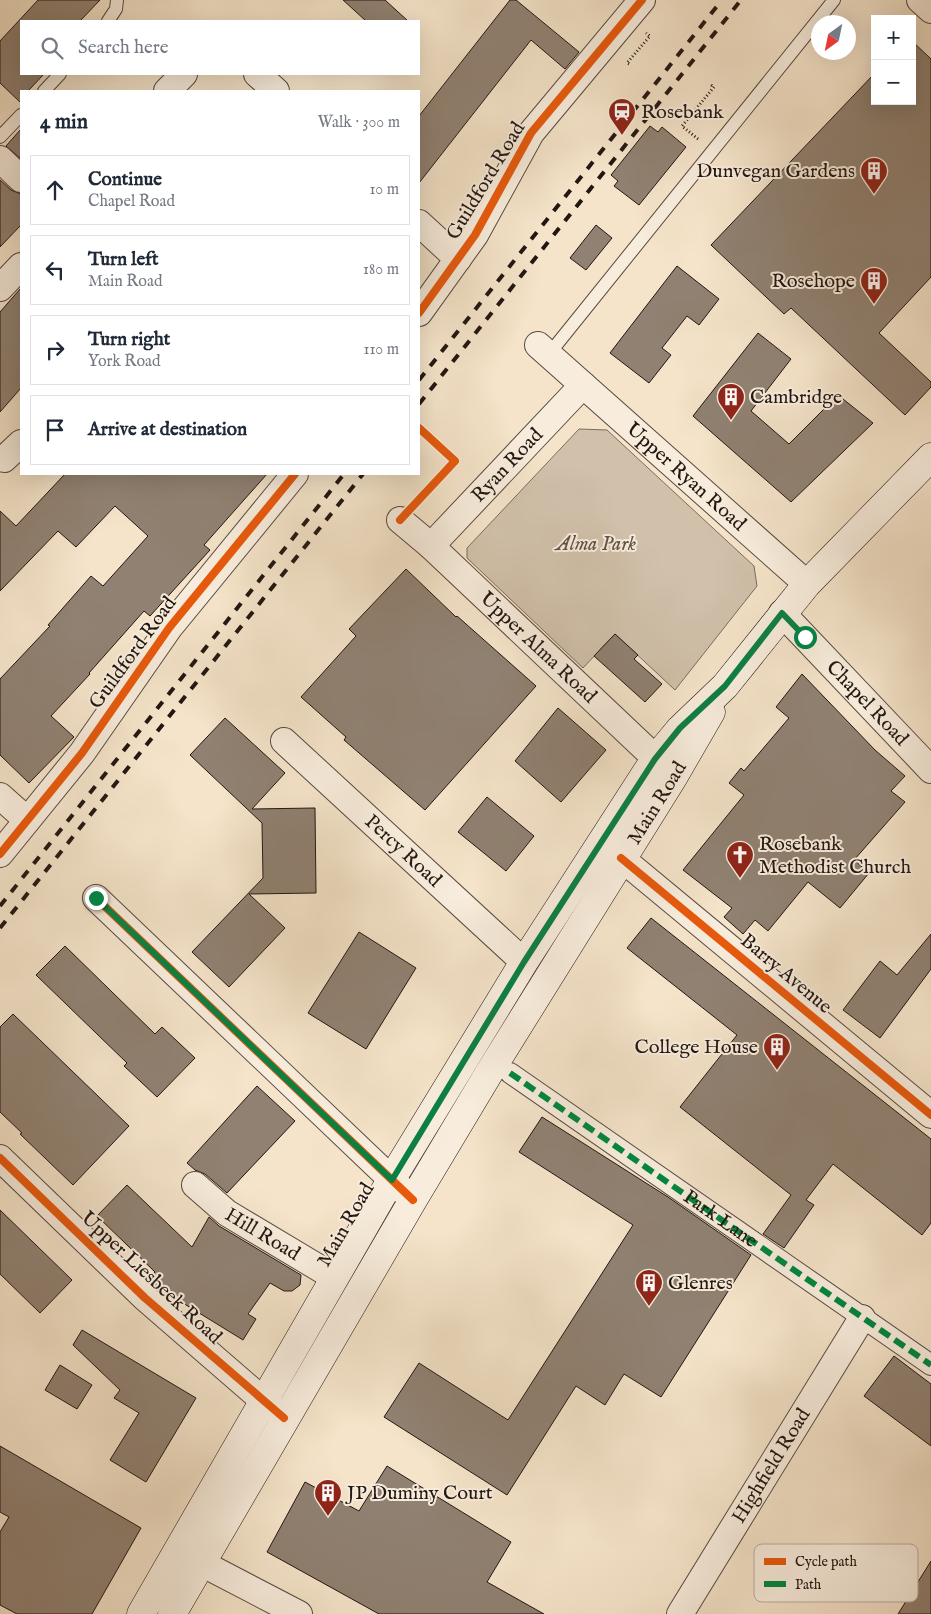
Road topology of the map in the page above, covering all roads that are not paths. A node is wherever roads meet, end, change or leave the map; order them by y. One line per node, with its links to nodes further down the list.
1 (117, 0): 6 (lane)
2 (642, 0): 18 (street, Guildford Road)
3 (834, 0): 22 (lane)
4 (920, 0): 5 (street)
5 (931, 10)
6 (109, 20)
7 (59, 75): 10 (lane)
8 (183, 75): 11 (street)
9 (258, 75): 12 (street)
10 (45, 90)
11 (168, 90)
12 (275, 90)
13 (20, 115): 14 (lane)
14 (0, 137)
15 (0, 159): 16 (street)
16 (20, 178)
17 (420, 224): 18 (street)
18 (458, 259): 21 (street, Guildford Road)
19 (20, 267): 20 (street)
20 (0, 288)
21 (420, 312)
22 (558, 363): 26 (street, Ryan Road); 27 (street, Upper Ryan Road)
23 (931, 457): 27 (main road, Main Road)
24 (294, 475): 33 (street, Guildford Road)
25 (400, 520): 26 (street, Upper Alma Road)
26 (431, 546): 30 (street, Upper Alma Road)
27 (807, 584): 28 (main road, Main Road)
28 (782, 613): 30 (main road, Main Road); 31 (street, Chapel Road)
29 (284, 741): 37 (street, Percy Road)
30 (664, 767): 35 (main road, Main Road); 37 (main road, Main Road)
31 (931, 770)
32 (0, 796): 33 (street)
33 (27, 820): 34 (street, Guildford Road)
34 (0, 854)
35 (621, 858): 39 (street, Barry Avenue); 43 (main road, Main Road)
36 (96, 898): 41 (street)
37 (524, 962): 41 (main road, Main Road)
38 (510, 1073): 45 (street, Park Lane)
39 (931, 1115)
40 (0, 1158): 47 (street, Upper Liesbeek Road)
41 (392, 1180): 43 (street); 44 (main road, Main Road)
42 (195, 1185): 44 (street, Hill Road)
43 (413, 1200): 48 (main road, Main Road)
44 (334, 1277): 47 (main road, Main Road)
45 (862, 1318): 46 (street, Park Lane); 53 (street, Highfield Road)
46 (931, 1364)
47 (264, 1400): 48 (street, Upper Liesbeek Road); 49 (main road, Main Road)
48 (284, 1418): 49 (main road, Main Road)
49 (190, 1557): 50 (main road, Main Road); 51 (main road, Main Road); 52 (street)
50 (142, 1614)
51 (172, 1614)
52 (299, 1614)
53 (680, 1614)

